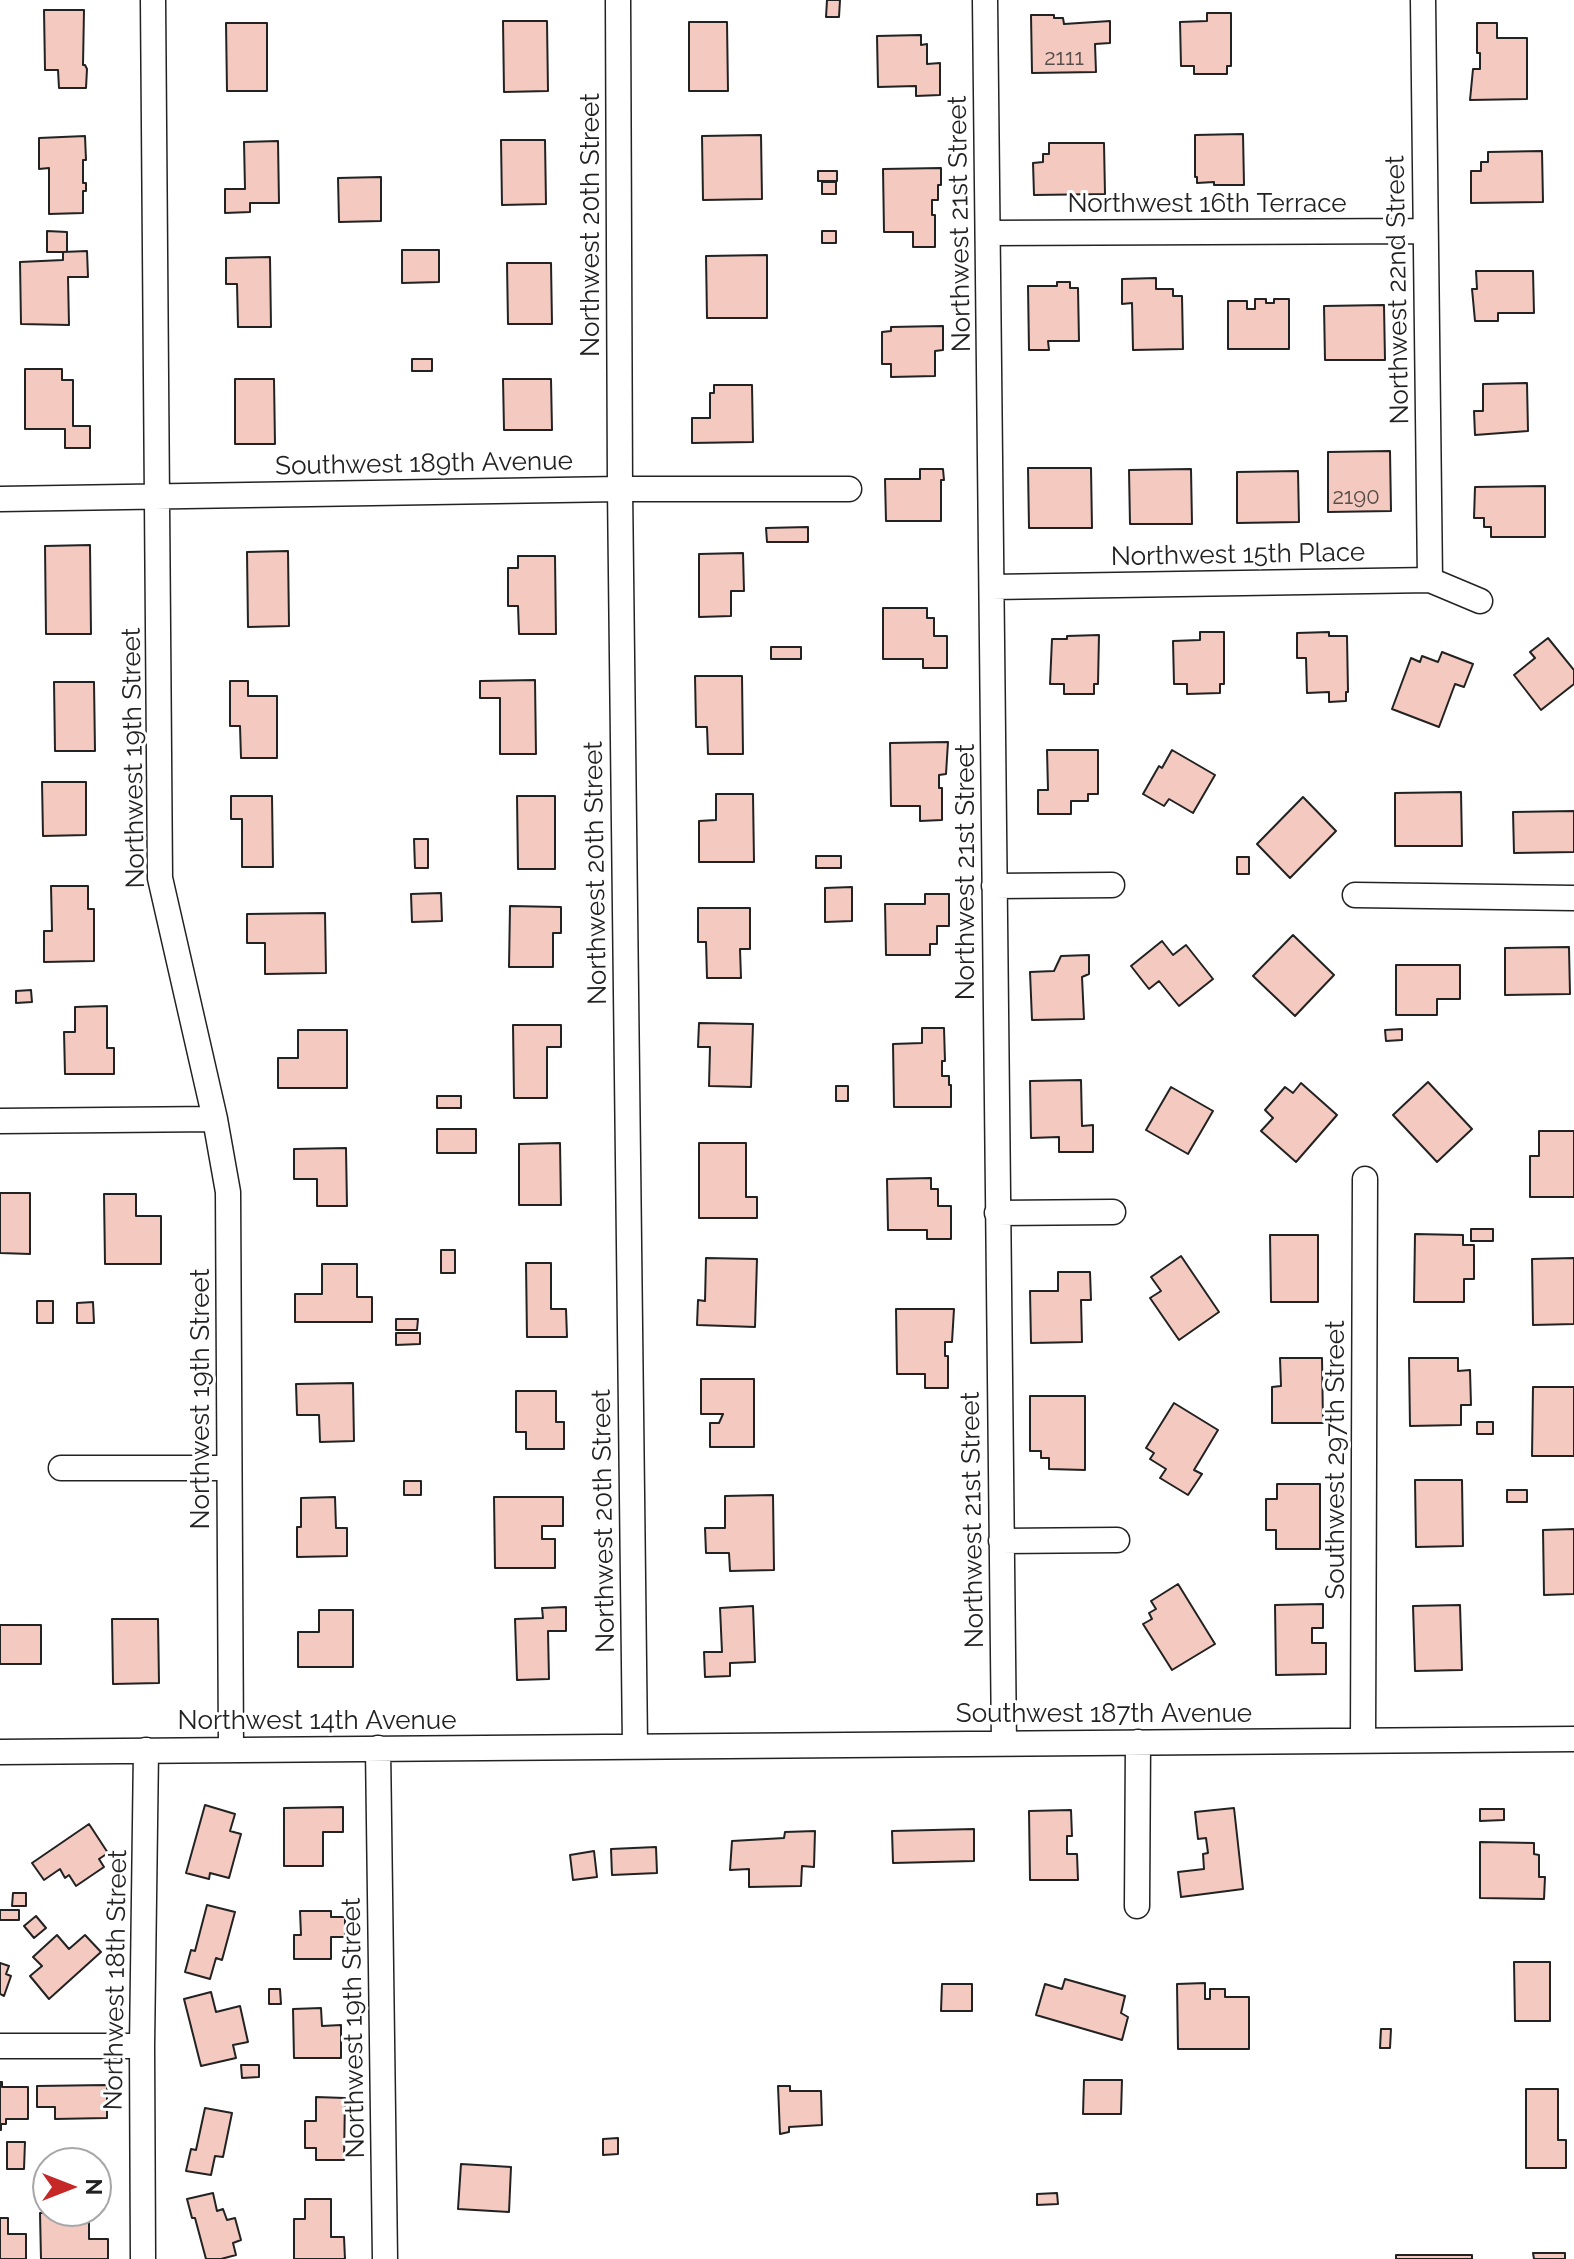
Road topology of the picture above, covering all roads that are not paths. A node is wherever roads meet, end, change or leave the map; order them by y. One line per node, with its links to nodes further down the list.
1 (153, 0): 9 (street, Northwest 19th Street)
2 (618, 0): 7 (street, Northwest 20th Street)
3 (985, 0): 6 (street, Northwest 21st Street)
4 (1423, 0): 5 (street, Northwest 22nd Street)
5 (1425, 231): 6 (street, Northwest 16th Terrace); 11 (street, Northwest 22nd Street)
6 (988, 233): 12 (street, Northwest 21st Street)
7 (620, 489): 8 (street, Southwest 189th Avenue); 9 (street, Southwest 189th Avenue); 31 (street, Northwest 20th Street)
8 (849, 489)
9 (157, 497): 10 (street, Southwest 189th Avenue); 18 (street, Northwest 19th Street)
10 (0, 499)
11 (1430, 580): 12 (street, Northwest 15th Place); 13 (street, Northwest 15th Place)
12 (992, 587): 15 (street, Northwest 21st Street)
13 (1480, 601)
14 (1112, 885): 15 (street)
15 (994, 886): 22 (street, Northwest 21st Street)
16 (1355, 895): 17 (street)
17 (1574, 898)
18 (215, 1119): 19 (street); 24 (street, Northwest 19th Street)
19 (0, 1121)
20 (1365, 1179): 28 (street, Southwest 297th Street)
21 (1113, 1212): 22 (street)
22 (997, 1213): 26 (street, Northwest 21st Street)
23 (61, 1468): 24 (street)
24 (229, 1468): 33 (street, Northwest 19th Street)
25 (1117, 1540): 26 (street)
26 (1001, 1541): 30 (street, Northwest 21st Street)
27 (1574, 1739): 28 (street, Southwest 187th Avenue)
28 (1363, 1740): 29 (street, Southwest 187th Avenue)
29 (1138, 1742): 30 (street, Southwest 187th Avenue); 36 (street)
30 (1004, 1743): 31 (street, Southwest 187th Avenue)
31 (635, 1746): 32 (street, Northwest 14th Avenue)
32 (378, 1748): 33 (street, Northwest 14th Avenue); 40 (street, Northwest 19th Street)
33 (231, 1749): 34 (street, Northwest 14th Avenue)
34 (146, 1750): 35 (street, Northwest 14th Avenue); 38 (street, Northwest 18th Street)
35 (0, 1752)
36 (1137, 1906)
37 (0, 2046): 38 (street)
38 (142, 2046): 39 (street, Northwest 18th Street)
39 (143, 2259)
40 (385, 2259)

